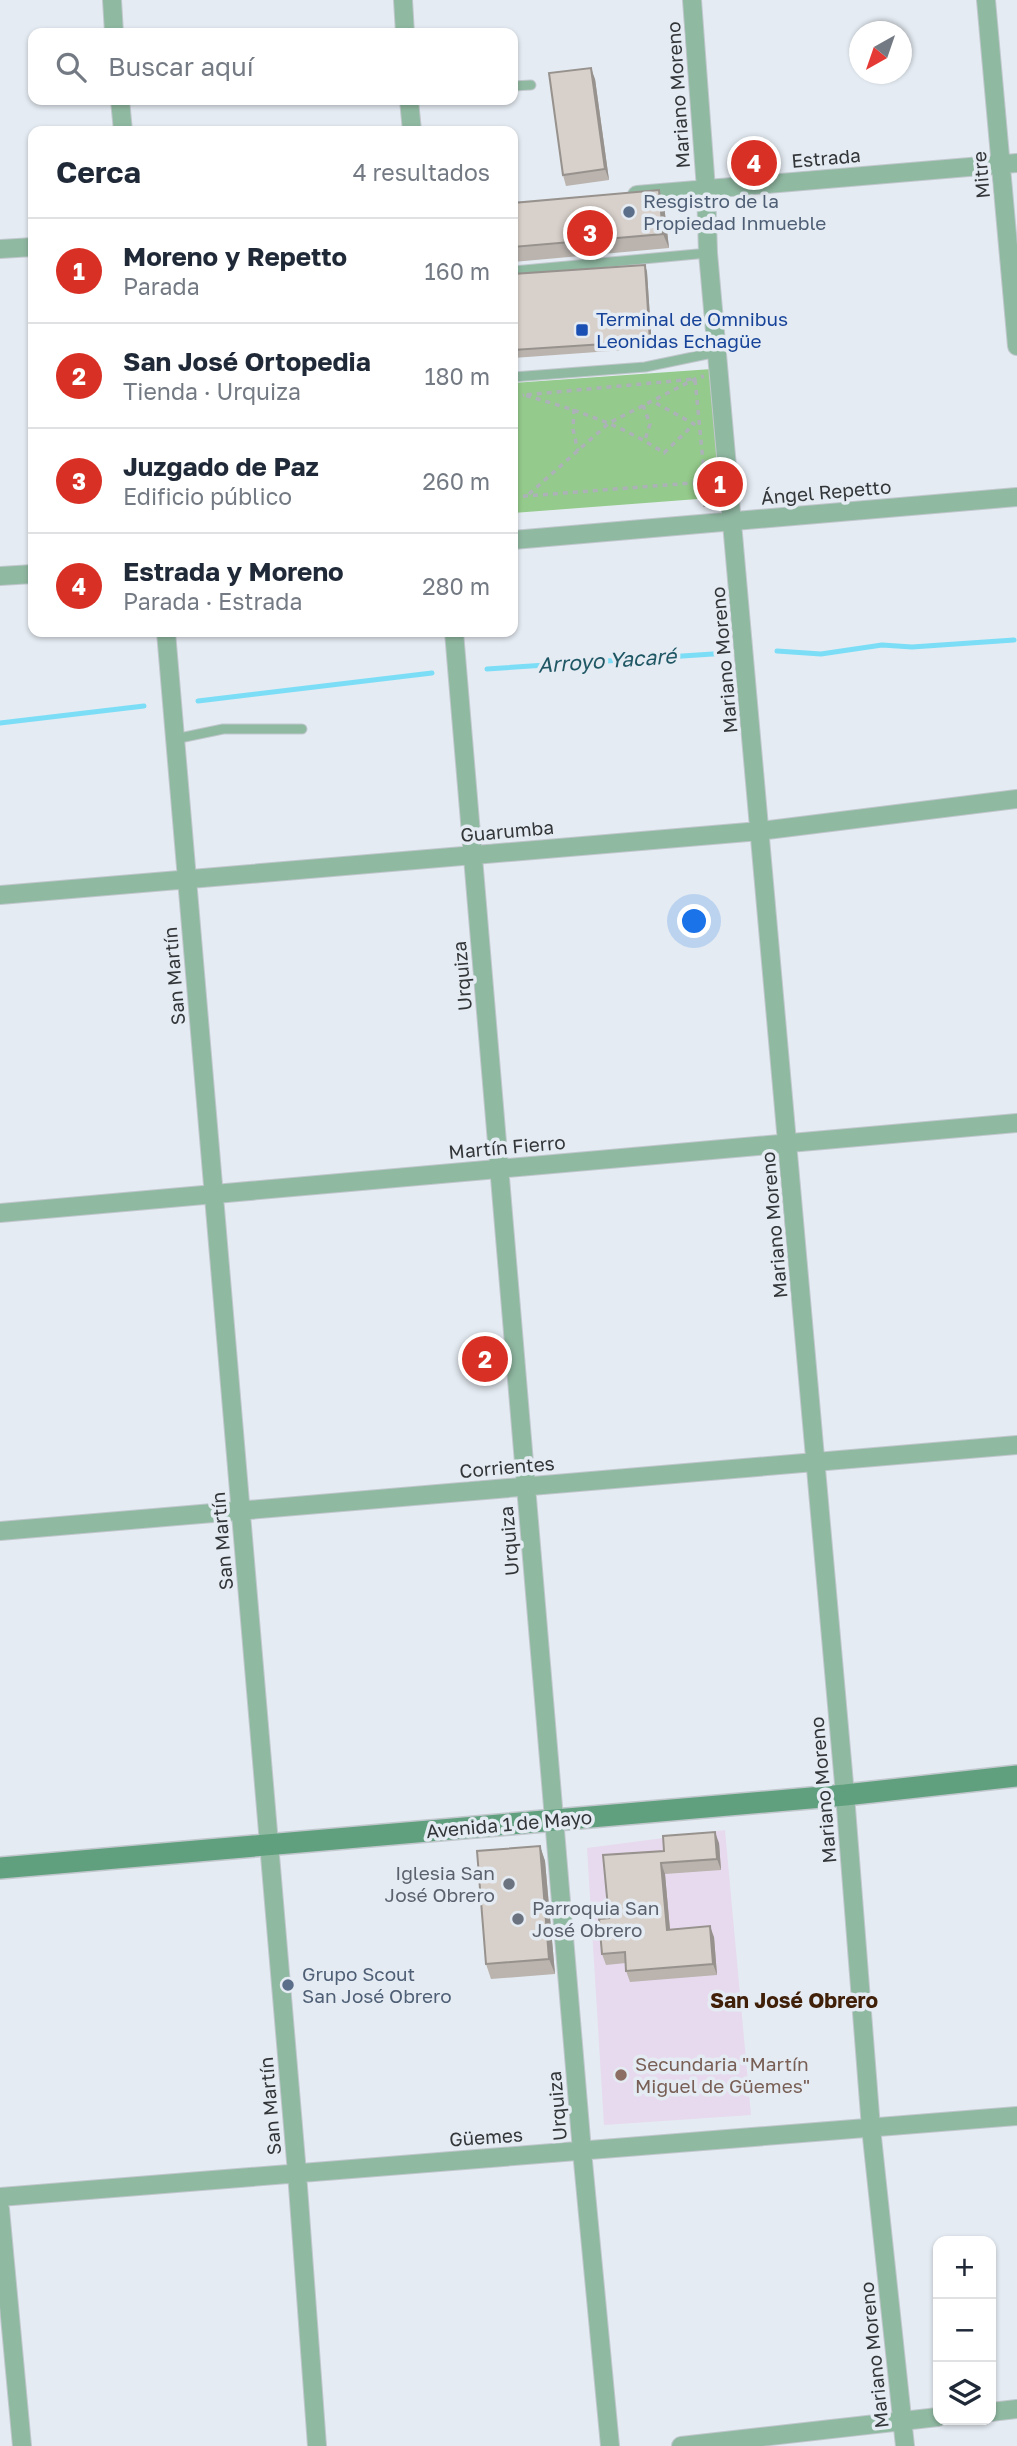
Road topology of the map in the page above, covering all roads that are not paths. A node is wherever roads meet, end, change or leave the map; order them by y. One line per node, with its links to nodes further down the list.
1 (112, 0): 5 (street)
2 (402, 0): 6 (street)
3 (692, 0): 14 (street, Mariano Moreno)
4 (986, 0): 13 (street, Mitre)
5 (114, 28)
6 (405, 28)
7 (531, 85): 8 (lane)
8 (518, 86)
9 (120, 105): 11 (street)
10 (409, 105): 12 (street)
11 (123, 126)
12 (412, 126)
13 (1009, 164): 14 (street, Estrada); 20 (street, Mitre)
14 (706, 189): 15 (street, Estrada); 18 (street, Mariano Moreno)
15 (623, 196)
16 (28, 247): 17 (street)
17 (0, 250)
18 (708, 253): 19 (lane); 21 (street, Mariano Moreno)
19 (518, 271)
20 (1017, 346)
21 (717, 352): 22 (lane); 24 (street, Mariano Moreno)
22 (518, 377)
23 (1017, 497): 24 (street, Ángel Repetto)
24 (732, 521): 25 (street, Ángel Repetto); 33 (street, Mariano Moreno)
25 (518, 540)
26 (28, 574): 27 (street)
27 (0, 576)
28 (166, 637): 31 (street, San Martín)
29 (454, 637): 34 (street, Urquiza)
30 (302, 729): 31 (lane)
31 (174, 738): 35 (street, San Martín)
32 (1017, 799): 33 (street, Guarumba)
33 (760, 831): 34 (street, Guarumba); 38 (street, Mariano Moreno)
34 (473, 855): 35 (street, Guarumba); 39 (street, Urquiza)
35 (187, 880): 36 (street, Guarumba); 40 (street, San Martín)
36 (0, 895)
37 (1017, 1123): 38 (street, Martín Fierro)
38 (787, 1143): 39 (street, Martín Fierro); 43 (street, Mariano Moreno)
39 (499, 1169): 40 (street, Martín Fierro); 44 (street, Urquiza)
40 (213, 1194): 41 (street, Martín Fierro); 45 (street, San Martín)
41 (0, 1213)
42 (1017, 1445): 43 (street, Corrientes)
43 (816, 1462): 44 (street, Corrientes); 48 (street, Mariano Moreno)
44 (526, 1487): 45 (street, Corrientes); 49 (street, Urquiza)
45 (240, 1511): 46 (street, Corrientes); 50 (street, San Martín)
46 (0, 1531)
47 (1017, 1776): 48 (main road, Avenida 1 de Mayo)
48 (845, 1795): 49 (main road, Avenida 1 de Mayo); 53 (street, Mariano Moreno)
49 (554, 1820): 50 (main road, Avenida 1 de Mayo); 54 (street, Urquiza)
50 (269, 1844): 51 (main road, Avenida 1 de Mayo); 55 (street, San Martín)
51 (0, 1868)
52 (1017, 2116): 53 (street, Güemes)
53 (871, 2128): 54 (street, Güemes); 61 (street, Mariano Moreno)
54 (582, 2151): 55 (street, Güemes); 64 (street, Urquiza)
55 (297, 2173): 56 (street, Güemes); 63 (street, San Martín)
56 (0, 2197)
57 (0, 2210): 62 (street)
58 (1017, 2409): 59 (street)
59 (996, 2411)
60 (933, 2418): 61 (street)
61 (902, 2421): 65 (street); 66 (street, Mariano Moreno)
62 (22, 2446)
63 (317, 2446)
64 (610, 2446)
65 (681, 2446)
66 (905, 2446)

